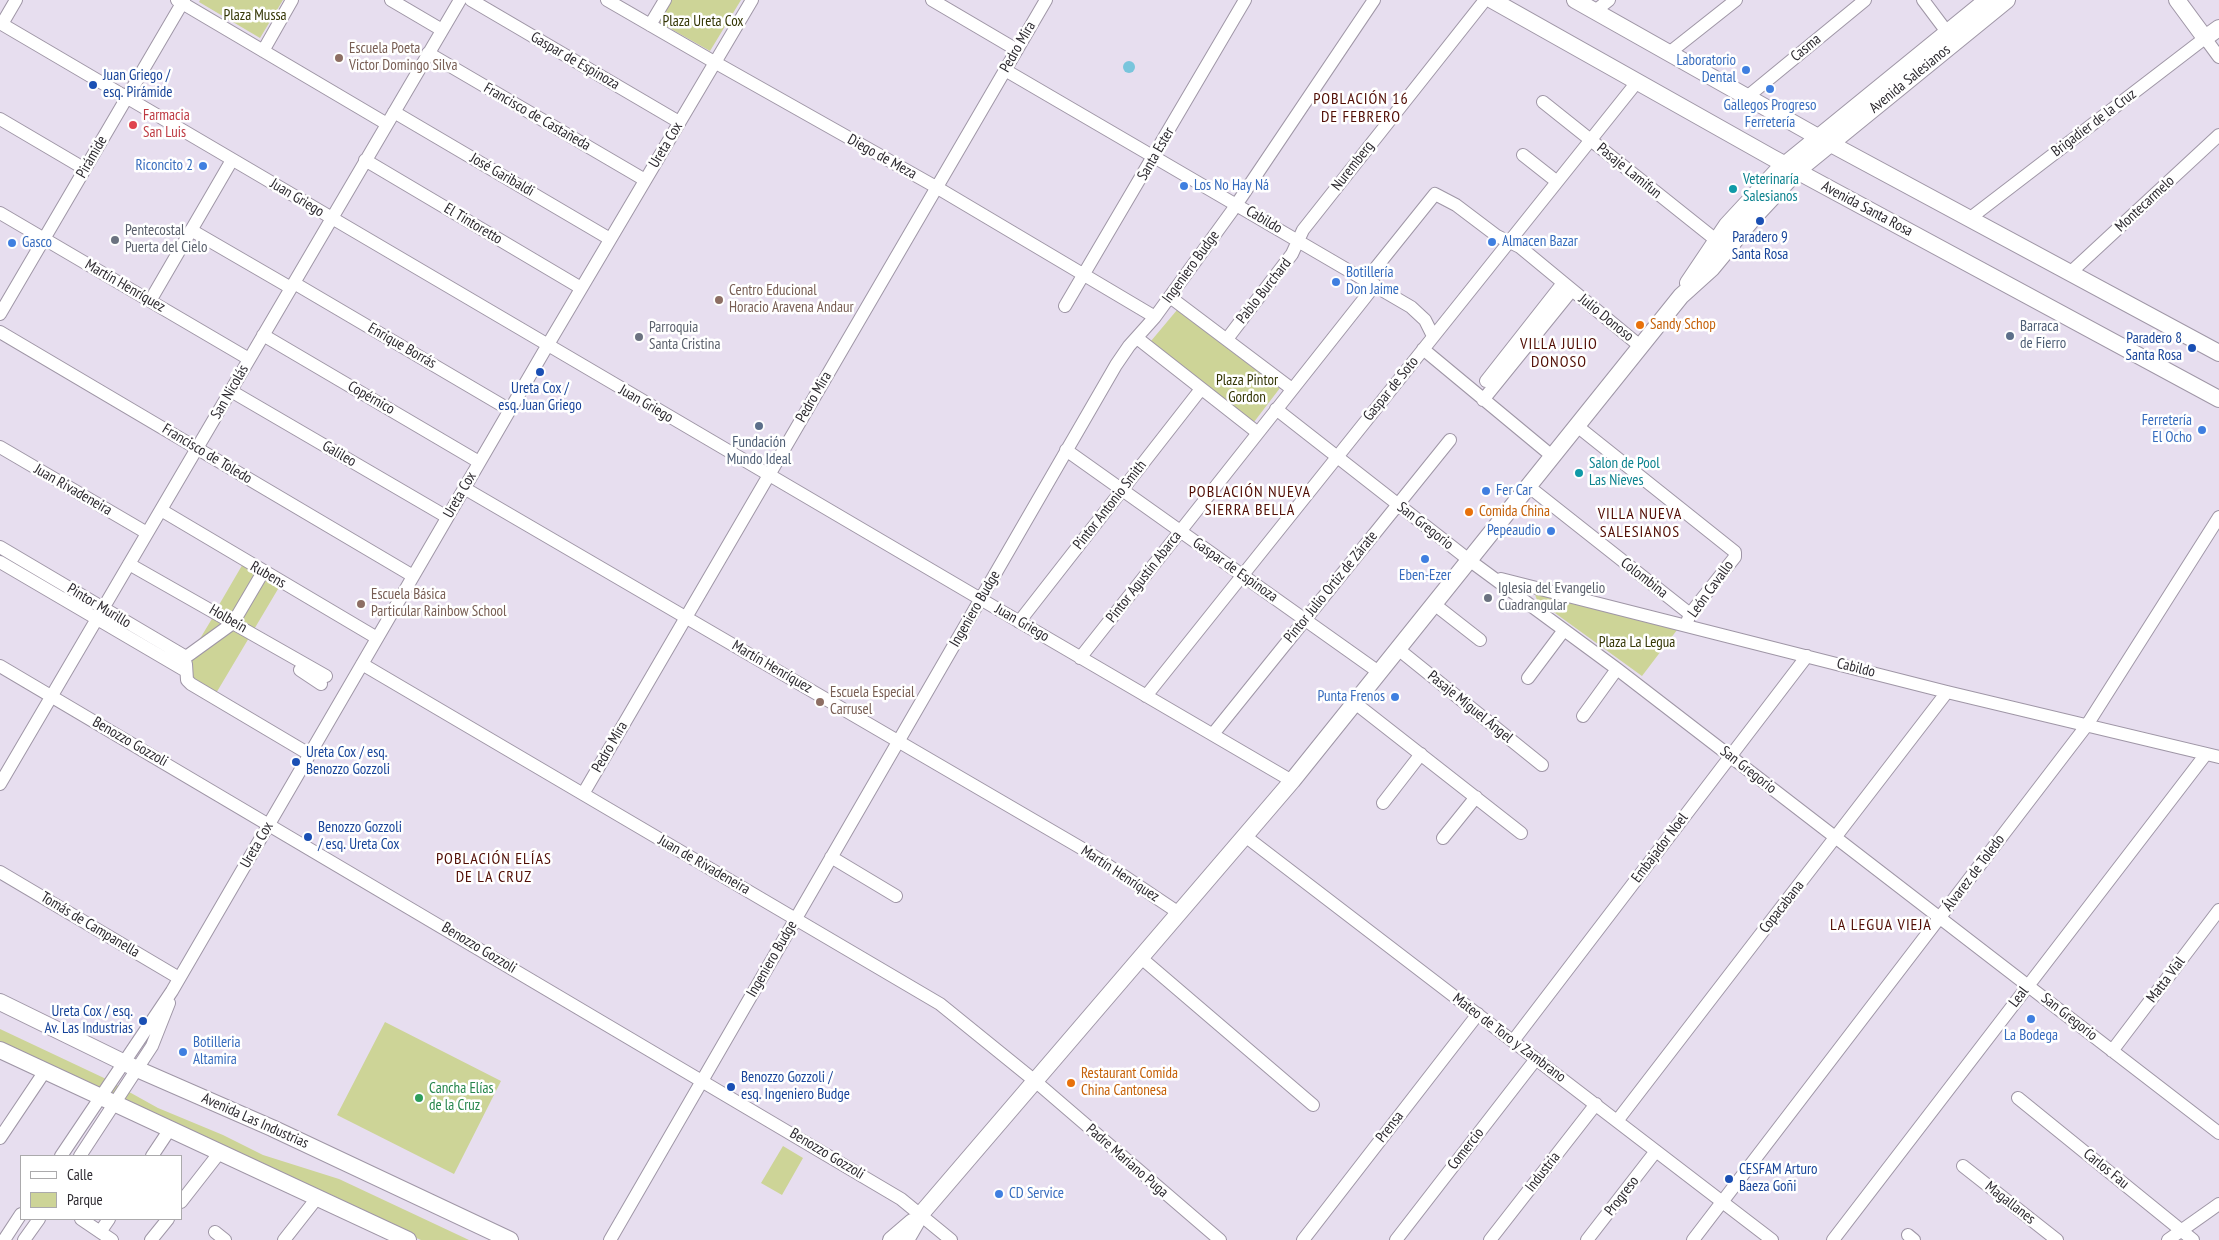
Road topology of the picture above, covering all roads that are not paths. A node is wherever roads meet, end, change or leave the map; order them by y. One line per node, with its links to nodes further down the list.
1 (16, 0): 25 (street, Juan Griego)
2 (292, 0): 32 (street)
3 (392, 0): 28 (street)
4 (460, 0): 28 (street, San Nicolás)
5 (471, 0): 44 (street, Gaspar de Espinoza)
6 (607, 0): 26 (street, Diego de Meza)
7 (665, 0): 26 (street)
8 (752, 0): 36 (street, Ureta Cox)
9 (932, 0): 31 (street)
10 (1046, 0): 31 (street, Pedro Mira)
11 (1245, 0): 50 (street, Santa Ester)
12 (1374, 0): 58 (street, Ingeniero Budge)
13 (1485, 0): 65 (street, Nuremberg)
14 (1492, 0): 38 (main road, Avenida Santa Rosa)
15 (1575, 0): 24 (main road)
16 (1610, 0): 24 (street)
17 (1736, 0): 34 (street)
18 (1864, 0): 40 (street, Casma)
19 (1923, 0): 29 (street)
20 (1988, 0): 29 (main road, Avenida Salesianos)
21 (2007, 0): 48 (main road, Avenida Salesianos)
22 (2177, 0): 30 (main road)
23 (181, 1): 32 (street); 39 (street, Pirámide)
24 (1596, 11): 34 (main road)
25 (1, 23): 39 (street, Juan Griego)
26 (650, 25): 36 (street, Diego de Meza)
27 (2219, 28): 30 (main road, Brigadier de la Cruz)
28 (442, 30): 33 (street, San Nicolás)
29 (1947, 32): 48 (main road, Avenida Salesianos)
30 (2205, 38): 35 (street); 61 (street, Brigadier de la Cruz)
31 (1017, 50): 37 (street, Pedro Mira)
32 (262, 51): 45 (street)
33 (428, 53): 42 (street, San Nicolás); 55 (street, Francisco de Castañeda)
34 (1669, 53): 40 (main road)
35 (2219, 57)
36 (715, 63): 44 (street, Ureta Cox); 57 (street, Diego de Meza)
37 (1005, 70): 50 (street, Cabildo); 57 (street, Pedro Mira)
38 (1637, 82): 47 (street, Gaspar de Soto); 54 (main road, Avenida Santa Rosa)
39 (127, 97): 51 (street, Juan Griego); 53 (street, Pirámide)
40 (1747, 97): 48 (main road)
41 (1543, 102): 47 (street, Pasaje Lamifun)
42 (394, 112): 45 (street, San Nicolás); 63 (street, José Garibaldi)
43 (0, 119): 53 (street)
44 (680, 122): 55 (street, Ureta Cox)
45 (387, 124): 52 (street, San Nicolás)
46 (2219, 135): 68 (street, Montecarmelo)
47 (1590, 140): 56 (street, Gaspar de Soto); 67 (street, Pasaje Lamifun)
48 (1824, 141): 54 (main road, Avenida Salesianos); 61 (main road)
49 (1523, 155): 56 (street)
50 (1154, 156): 58 (street, Cabildo); 69 (street, Santa Ester)
51 (232, 160): 60 (street, Juan Griego); 62 (street)
52 (364, 163): 60 (street, San Nicolás); 73 (street, El Tintoretto)
53 (85, 168): 64 (street, Pirámide)
54 (1790, 168): 67 (main road); 74 (main road); 95 (main road, Avenida Santa Rosa)
55 (645, 180): 63 (street, Ureta Cox)
56 (1556, 182): 66 (street, Gaspar de Soto)
57 (936, 187): 69 (street, Diego de Meza); 108 (street, Pedro Mira)
58 (1236, 204): 65 (street, Cabildo); 75 (street, Ingeniero Budge)
59 (0, 213): 64 (street, Martín Henríquez)
60 (332, 218): 70 (street, San Nicolás); 85 (street, Juan Griego)
61 (1969, 218): 68 (main road)
62 (191, 230): 70 (street, Enrique Borrás); 76 (street)
63 (610, 238): 73 (street, Ureta Cox)
64 (44, 239): 76 (street, Martín Henríquez); 78 (street, Pirámide)
65 (1298, 240): 71 (street, Cabildo); 84 (street, Pablo Burchard)
66 (1509, 240): 71 (street, Pintor Agustín Abarca); 72 (street, Julio Donoso); 82 (street, Gaspar de Soto)
67 (1716, 240): 74 (main road)
68 (2070, 273): 88 (main road)
69 (1084, 274): 77 (street, Santa Ester); 79 (street, Diego de Meza)
70 (294, 282): 81 (street, San Nicolás); 97 (street, Enrique Borrás)
71 (1370, 283): 82 (street, Cabildo); 93 (street, Pintor Agustín Abarca)
72 (1568, 286): 86 (street, Julio Donoso); 90 (street)
73 (580, 290): 85 (street, Ureta Cox)
74 (1681, 296): 86 (main road)
75 (1170, 297): 79 (street, Ingeniero Budge); 84 (street)
76 (150, 301): 89 (street, Martín Henríquez)
77 (1065, 306)
78 (0, 314)
79 (1156, 317): 83 (street, Ingeniero Budge)
80 (0, 332): 103 (street, Francisco de Toledo)
81 (263, 334): 89 (street, San Nicolás); 107 (street, Copérnico)
82 (1433, 336): 87 (street, Gaspar de Soto)
83 (1137, 338): 92 (street); 104 (street, Ingeniero Budge)
84 (1227, 339): 93 (street)
85 (547, 345): 97 (street, Ureta Cox); 108 (street, Juan Griego)
86 (1640, 346): 99 (main road)
87 (1423, 349): 96 (street); 106 (street, Gaspar de Soto)
88 (2219, 353)
89 (249, 359): 94 (street, San Nicolás)
90 (1504, 367): 91 (street); 96 (street)
91 (1486, 381)
92 (1201, 389): 100 (street); 111 (street, Pintor Antonio Smith)
93 (1292, 389): 98 (street, Pintor Agustín Abarca)
94 (230, 390): 103 (street, San Nicolás); 114 (street, Galileo)
95 (2219, 399)
96 (1483, 400): 105 (street)
97 (511, 407): 107 (street, Ureta Cox)
98 (1276, 409): 100 (street, Pintor Agustín Abarca); 106 (street, San Gregorio)
99 (1576, 426): 105 (main road); 131 (street, León Cavallo)
100 (1258, 433): 116 (street, Pintor Agustín Abarca)
101 (1450, 440): 112 (street, Pintor Julio Ortiz de Zárate)
102 (0, 447): 117 (street, Juan Rivadeneira)
103 (197, 448): 113 (street, San Nicolás); 124 (street, Francisco de Toledo)
104 (1066, 450): 111 (street, Gaspar de Espinoza); 126 (street, Ingeniero Budge)
105 (1552, 456): 109 (main road)
106 (1337, 457): 112 (street, San Gregorio); 123 (street, Gaspar de Soto)
107 (479, 462): 110 (street, Ureta Cox)
108 (768, 475): 126 (street, Juan Griego); 129 (street, Pedro Mira)
109 (1528, 486): 119 (main road); 131 (street, Colombina)
110 (464, 488): 114 (street, Ureta Cox); 129 (street, Martín Henríquez)
111 (1122, 490): 116 (street, Gaspar de Espinoza); 132 (street, Pintor Antonio Smith)
112 (1398, 504): 119 (street, San Gregorio); 130 (street, Pintor Julio Ortiz de Zárate)
113 (163, 507): 117 (street, San Nicolás); 122 (street, Rubens); 135 (street, Rubens)
114 (447, 517): 124 (street, Ureta Cox)
115 (2219, 517): 153 (street, Álvarez de Toledo)
116 (1180, 531): 123 (street, Gaspar de Espinoza); 140 (street, Pintor Agustín Abarca)
117 (147, 533): 121 (street, San Nicolás)
118 (0, 547): 128 (street, Pintor Murillo)
119 (1469, 560): 125 (street, San Gregorio); 127 (main road)
120 (0, 562): 128 (street, Pintor Murillo)
121 (129, 564): 128 (street, San Nicolás); 133 (street, Holbein)
122 (264, 572): 133 (street); 135 (street, Rubens)
123 (1242, 575): 130 (street, Gaspar de Espinoza); 150 (street, Gaspar de Soto)
124 (413, 576): 135 (street, Ureta Cox)
125 (1493, 577): 131 (street, Cabildo); 134 (street, San Gregorio)
126 (980, 599): 132 (street, Juan Griego); 155 (street, Ingeniero Budge)
127 (1434, 604): 136 (street); 137 (main road)
128 (100, 614): 139 (street, Pintor Murillo); 144 (street, Pintor Murillo); 149 (street, San Nicolás)
129 (686, 617): 155 (street, Martín Henríquez); 164 (street, Pedro Mira)
130 (1305, 620): 145 (street, Gaspar de Espinoza); 154 (street, Pintor Julio Ortiz de Zárate)
131 (1688, 620): 138 (street, Cabildo)
132 (1019, 622): 140 (street, Juan Griego)
133 (231, 624): 139 (street); 147 (street, Holbein)
134 (1564, 630): 143 (street, San Gregorio); 146 (street)
135 (379, 635): 141 (street, Ureta Cox)
136 (1480, 640)
137 (1398, 649): 145 (main road); 161 (street, Pasaje Miguel Ángel)
138 (1807, 656): 148 (street, Cabildo); 159 (street, Embajador Noel)
139 (186, 657): 144 (street)
140 (1080, 658): 150 (street, Juan Griego)
141 (362, 664): 156 (street, Ureta Cox); 164 (street, Juan de Rivadeneira)
142 (0, 666): 149 (street, Benozzo Gozzoli)
143 (1617, 669): 152 (street); 159 (street, San Gregorio)
144 (186, 671): 156 (street, Pintor Murillo)
145 (1380, 673): 151 (main road)
146 (1528, 678)
147 (323, 680)
148 (1947, 692): 153 (street, Cabildo); 170 (street, Copacabana)
149 (52, 696): 163 (street, San Nicolás); 167 (street, Benozzo Gozzoli)
150 (1146, 696): 154 (street, Juan Griego)
151 (1355, 703): 157 (street); 162 (main road)
152 (1583, 716)
153 (2087, 724): 158 (street, Cabildo); 178 (street, Álvarez de Toledo)
154 (1213, 734): 162 (street, Juan Griego)
155 (898, 741): 172 (street, Ingeniero Budge); 176 (street, Martín Henríquez)
156 (309, 754): 167 (street, Ureta Cox)
157 (1421, 754): 165 (street); 166 (street)
158 (2206, 754): 160 (street, Cabildo); 181 (street, Leal)
159 (1730, 756): 170 (street, San Gregorio); 184 (street, Embajador Noel)
160 (2219, 757)
161 (1542, 765)
162 (1292, 781): 169 (main road)
163 (0, 784)
164 (582, 794): 177 (street, Juan de Rivadeneira)
165 (1476, 797): 168 (street); 171 (street)
166 (1383, 803)
167 (269, 824): 180 (street, Ureta Cox); 190 (street, Benozzo Gozzoli)
168 (1521, 833)
169 (1245, 836): 176 (main road); 183 (street, Mateo de Toro y Zambrano)
170 (1836, 837): 178 (street, San Gregorio); 196 (street, Copacabana)
171 (1443, 838)
172 (831, 857): 174 (street); 177 (street, Ingeniero Budge)
173 (0, 872): 180 (street, Tomás de Campanella)
174 (896, 896)
175 (2219, 910): 186 (street, Matta Vial)
176 (1179, 913): 179 (main road)
177 (796, 918): 190 (street, Ingeniero Budge); 191 (street, Juan de Rivadeneira)
178 (1940, 918): 181 (street, San Gregorio); 208 (street, Álvarez de Toledo)
179 (1140, 957): 191 (main road); 195 (street)
180 (180, 978): 188 (street, Ureta Cox)
181 (2028, 986): 186 (street, San Gregorio); 236 (street, Leal)
182 (0, 1002): 188 (main road, Avenida Las Industrias)
183 (1478, 1014): 184 (street, Mateo de Toro y Zambrano); 230 (street, Prensa)
184 (1513, 1041): 187 (street, Mateo de Toro y Zambrano)
185 (0, 1050): 189 (main road)
186 (2112, 1050): 197 (street, San Gregorio)
187 (1536, 1059): 194 (street, Mateo de Toro y Zambrano); 231 (street, Comercio)
188 (130, 1066): 193 (street, Ureta Cox); 224 (main road, Avenida Las Industrias)
189 (45, 1071): 193 (main road); 199 (street)
190 (702, 1080): 210 (street, Benozzo Gozzoli); 225 (street, Ingeniero Budge)
191 (1035, 1081): 210 (main road); 229 (street, Padre Mariano Puga)
192 (2018, 1098): 216 (street, Carlos Fau)
193 (108, 1101): 198 (main road); 202 (street, Ureta Cox); 203 (street, Ureta Cox)
194 (1596, 1104): 196 (street, Mateo de Toro y Zambrano); 232 (street, Industria)
195 (1313, 1105)
196 (1618, 1121): 200 (street, Mateo de Toro y Zambrano)
197 (2217, 1128)
198 (170, 1129): 201 (main road); 204 (street)
199 (0, 1138)
200 (1656, 1151): 208 (street, Mateo de Toro y Zambrano); 233 (street, Progreso)
201 (220, 1152): 206 (main road); 207 (street)
202 (62, 1155)
203 (81, 1155)
204 (153, 1155)
205 (1963, 1166): 237 (street, Magallanes)
206 (317, 1198): 222 (street); 223 (main road)
207 (182, 1201)
208 (1723, 1202): 234 (street, Álvarez de Toledo); 235 (street, Mateo de Toro y Zambrano)
209 (2219, 1204): 216 (street)
210 (921, 1214): 226 (main road); 227 (main road); 228 (street, Benozzo Gozzoli)
211 (20, 1216): 218 (street)
212 (37, 1220): 219 (street)
213 (82, 1220): 217 (street)
214 (108, 1220): 217 (street)
215 (167, 1220): 221 (street)
216 (2183, 1230): 238 (street); 239 (street, Carlos Fau)
217 (100, 1232): 220 (street)
218 (4, 1240)
219 (24, 1240)
220 (112, 1240)
221 (151, 1240)
222 (284, 1240)
223 (408, 1240)
224 (510, 1240)
225 (610, 1240)
226 (892, 1240)
227 (906, 1240)
228 (951, 1240)
229 (1220, 1240)
230 (1303, 1240)
231 (1396, 1240)
232 (1490, 1240)
233 (1587, 1240)
234 (1693, 1240)
235 (1772, 1240)
236 (1833, 1240)
237 (2057, 1240)
238 (2168, 1240)
239 (2193, 1240)

